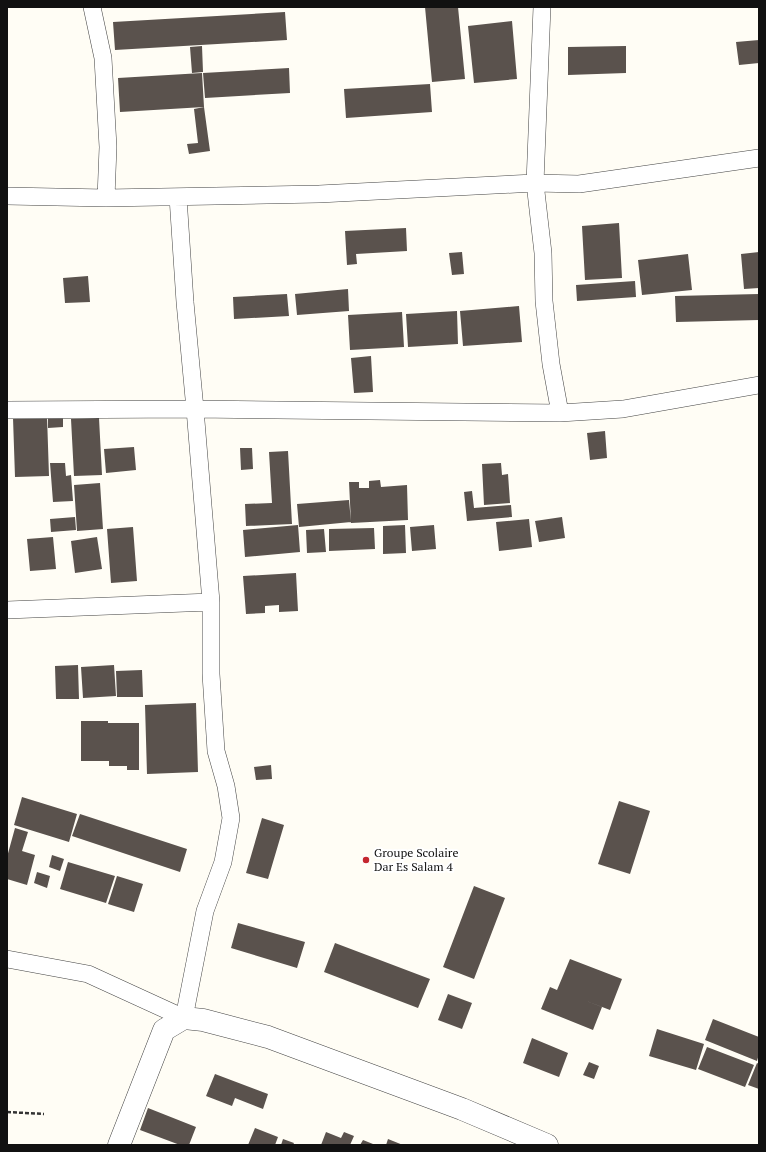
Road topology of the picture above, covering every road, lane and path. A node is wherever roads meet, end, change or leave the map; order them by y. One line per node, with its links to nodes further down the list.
1 (92, 7): 7 (street)
2 (542, 7): 4 (street)
3 (759, 158): 4 (street)
4 (536, 183): 6 (street); 11 (street)
5 (7, 196): 7 (street)
6 (178, 197): 7 (street); 9 (street)
7 (106, 198)
8 (759, 385): 11 (street)
9 (196, 409): 10 (street); 11 (street); 12 (street)
10 (7, 410)
11 (560, 413)
12 (211, 602): 13 (street); 15 (street)
13 (7, 610)
14 (7, 960): 15 (street)
15 (184, 1018): 18 (street); 19 (street)
16 (7, 1112): 17 (path)
17 (44, 1114)
18 (119, 1145)
19 (547, 1145)

